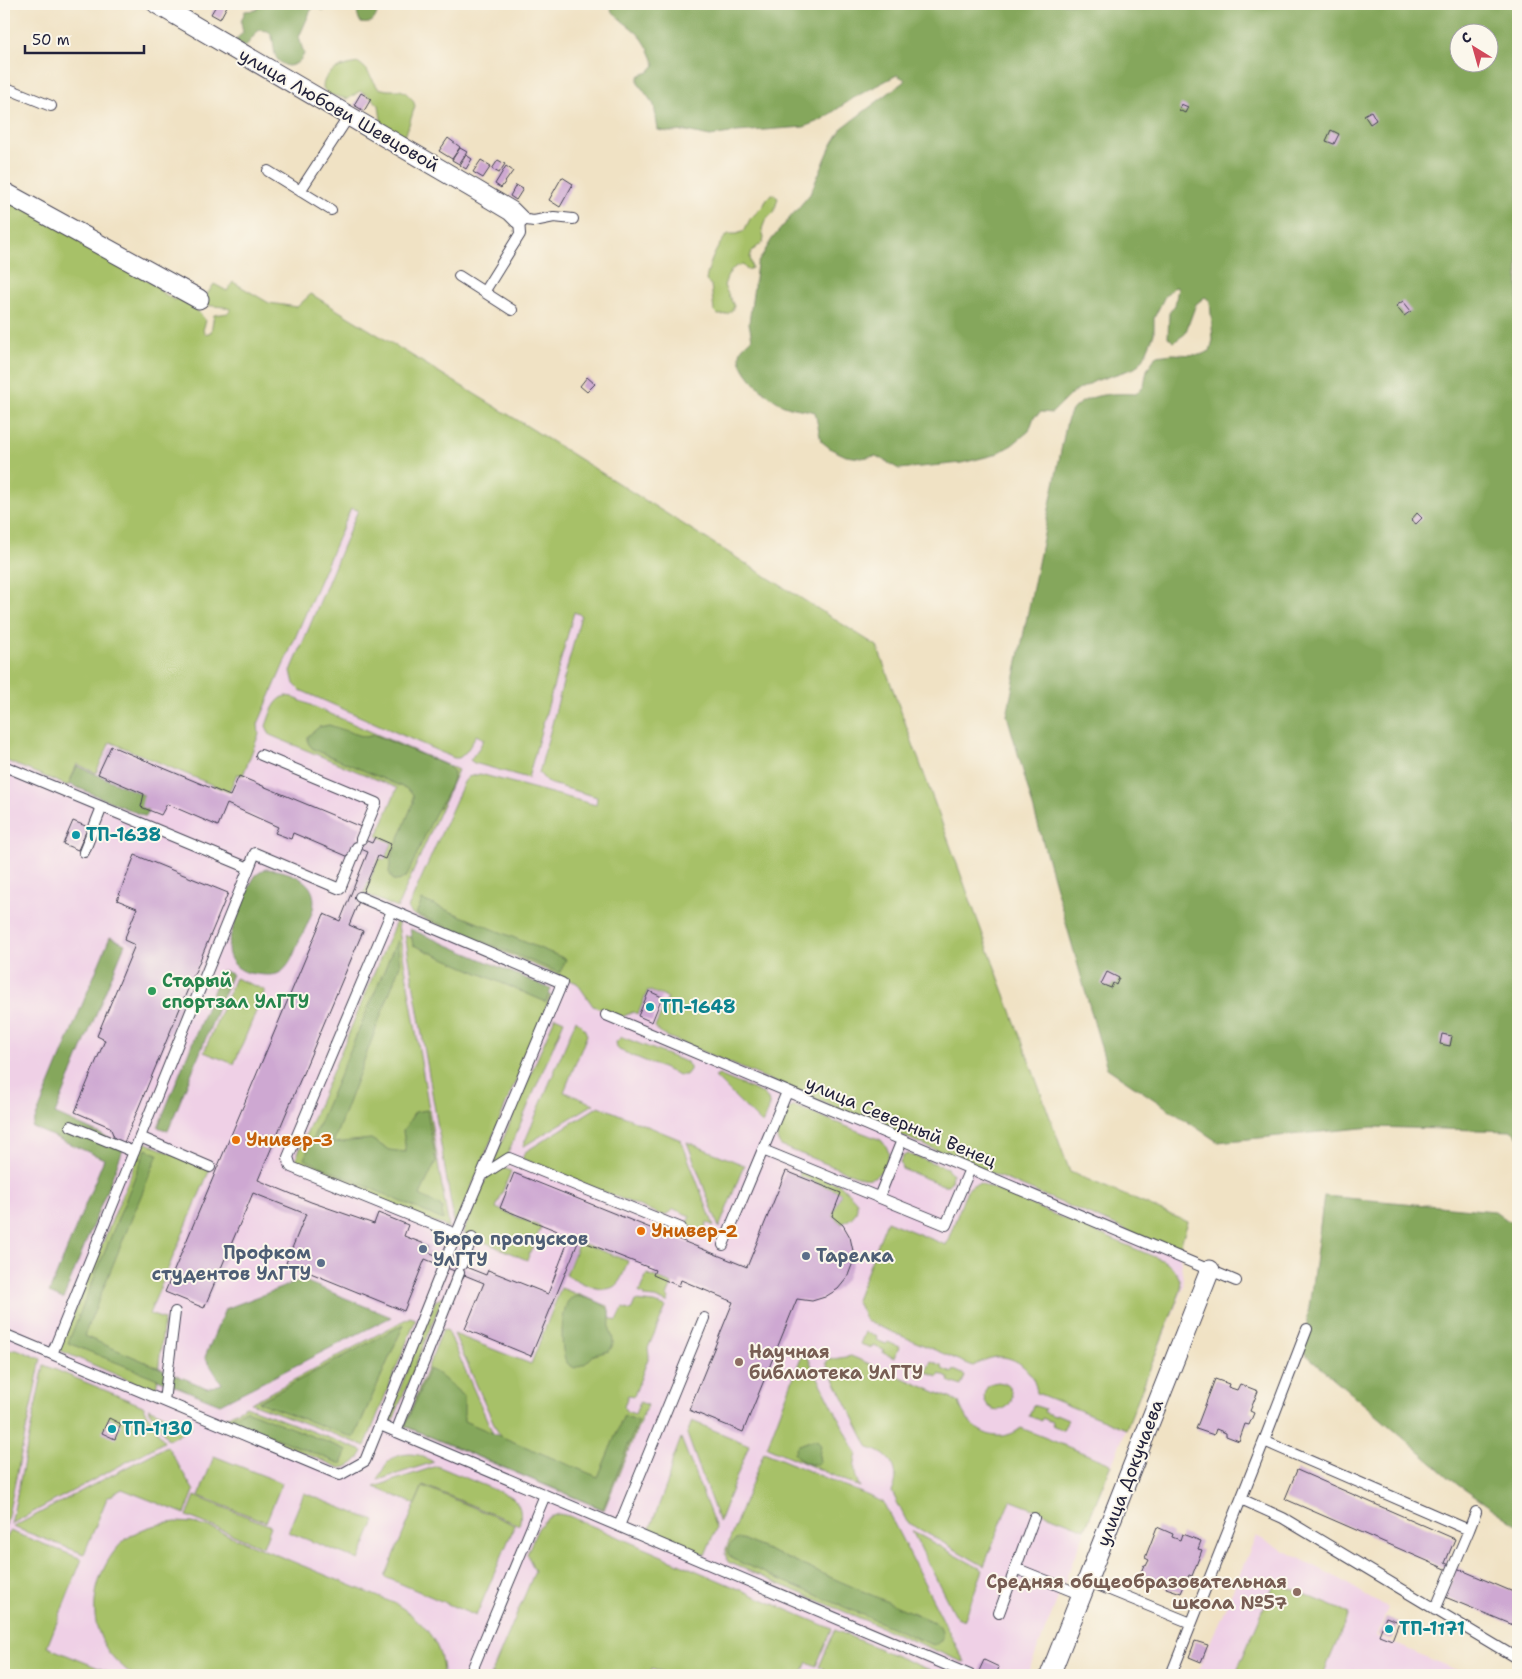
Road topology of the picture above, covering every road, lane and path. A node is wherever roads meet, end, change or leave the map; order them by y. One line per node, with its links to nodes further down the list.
1 (157, 4): 4 (street, улица Любови Шевцовой)
2 (4, 87): 3 (lane)
3 (51, 106)
4 (349, 116): 6 (lane); 9 (street, улица Любови Шевцовой)
5 (268, 171): 6 (lane)
6 (300, 191): 8 (lane)
7 (4, 192): 13 (street)
8 (331, 210)
9 (519, 219): 10 (lane); 12 (lane)
10 (573, 219)
11 (459, 276): 12 (lane)
12 (484, 292): 14 (lane)
13 (199, 299)
14 (512, 310)
15 (261, 755): 19 (lane)
16 (4, 766): 17 (lane)
17 (102, 807): 18 (lane); 19 (lane)
18 (84, 852)
19 (249, 868): 25 (lane)
20 (360, 897): 21 (lane)
21 (392, 911): 31 (lane); 34 (lane)
22 (606, 1015): 23 (lane, улица Северный Венец)
23 (788, 1092): 26 (lane, улица Северный Венец); 27 (lane)
24 (71, 1126): 28 (lane)
25 (140, 1137): 28 (lane); 29 (lane)
26 (902, 1140): 30 (lane, улица Северный Венец); 32 (lane)
27 (763, 1150): 32 (lane); 36 (lane)
28 (134, 1152): 43 (lane)
29 (210, 1167)
30 (970, 1169): 32 (lane); 37 (lane, улица Северный Венец)
31 (481, 1176): 33 (lane); 34 (lane)
32 (879, 1197)
33 (681, 1228)
34 (456, 1234): 45 (lane)
35 (472, 1238): 46 (lane)
36 (723, 1245)
37 (1210, 1270): 38 (lane, улица Северный Венец); 55 (street, улица Докучаева)
38 (1236, 1281)
39 (176, 1312): 44 (lane)
40 (704, 1318): 52 (lane)
41 (1307, 1329): 47 (lane)
42 (4, 1334): 43 (lane)
43 (52, 1354): 44 (lane)
44 (164, 1401): 45 (lane)
45 (380, 1425): 46 (lane)
46 (396, 1432): 48 (lane)
47 (1264, 1441): 49 (lane); 53 (lane)
48 (545, 1495): 52 (lane); 60 (lane)
49 (1241, 1499): 56 (lane); 58 (lane)
50 (1476, 1512): 53 (lane)
51 (1034, 1518): 54 (lane)
52 (619, 1526): 61 (lane)
53 (1469, 1530): 56 (lane)
54 (1015, 1568): 55 (lane); 57 (lane)
55 (1085, 1588): 58 (lane); 62 (street, улица Докучаева)
56 (1435, 1610): 59 (lane)
57 (998, 1612)
58 (1191, 1623): 63 (lane)
59 (1518, 1659)
60 (470, 1675)
61 (970, 1675)
62 (1050, 1675)
63 (1171, 1675)

